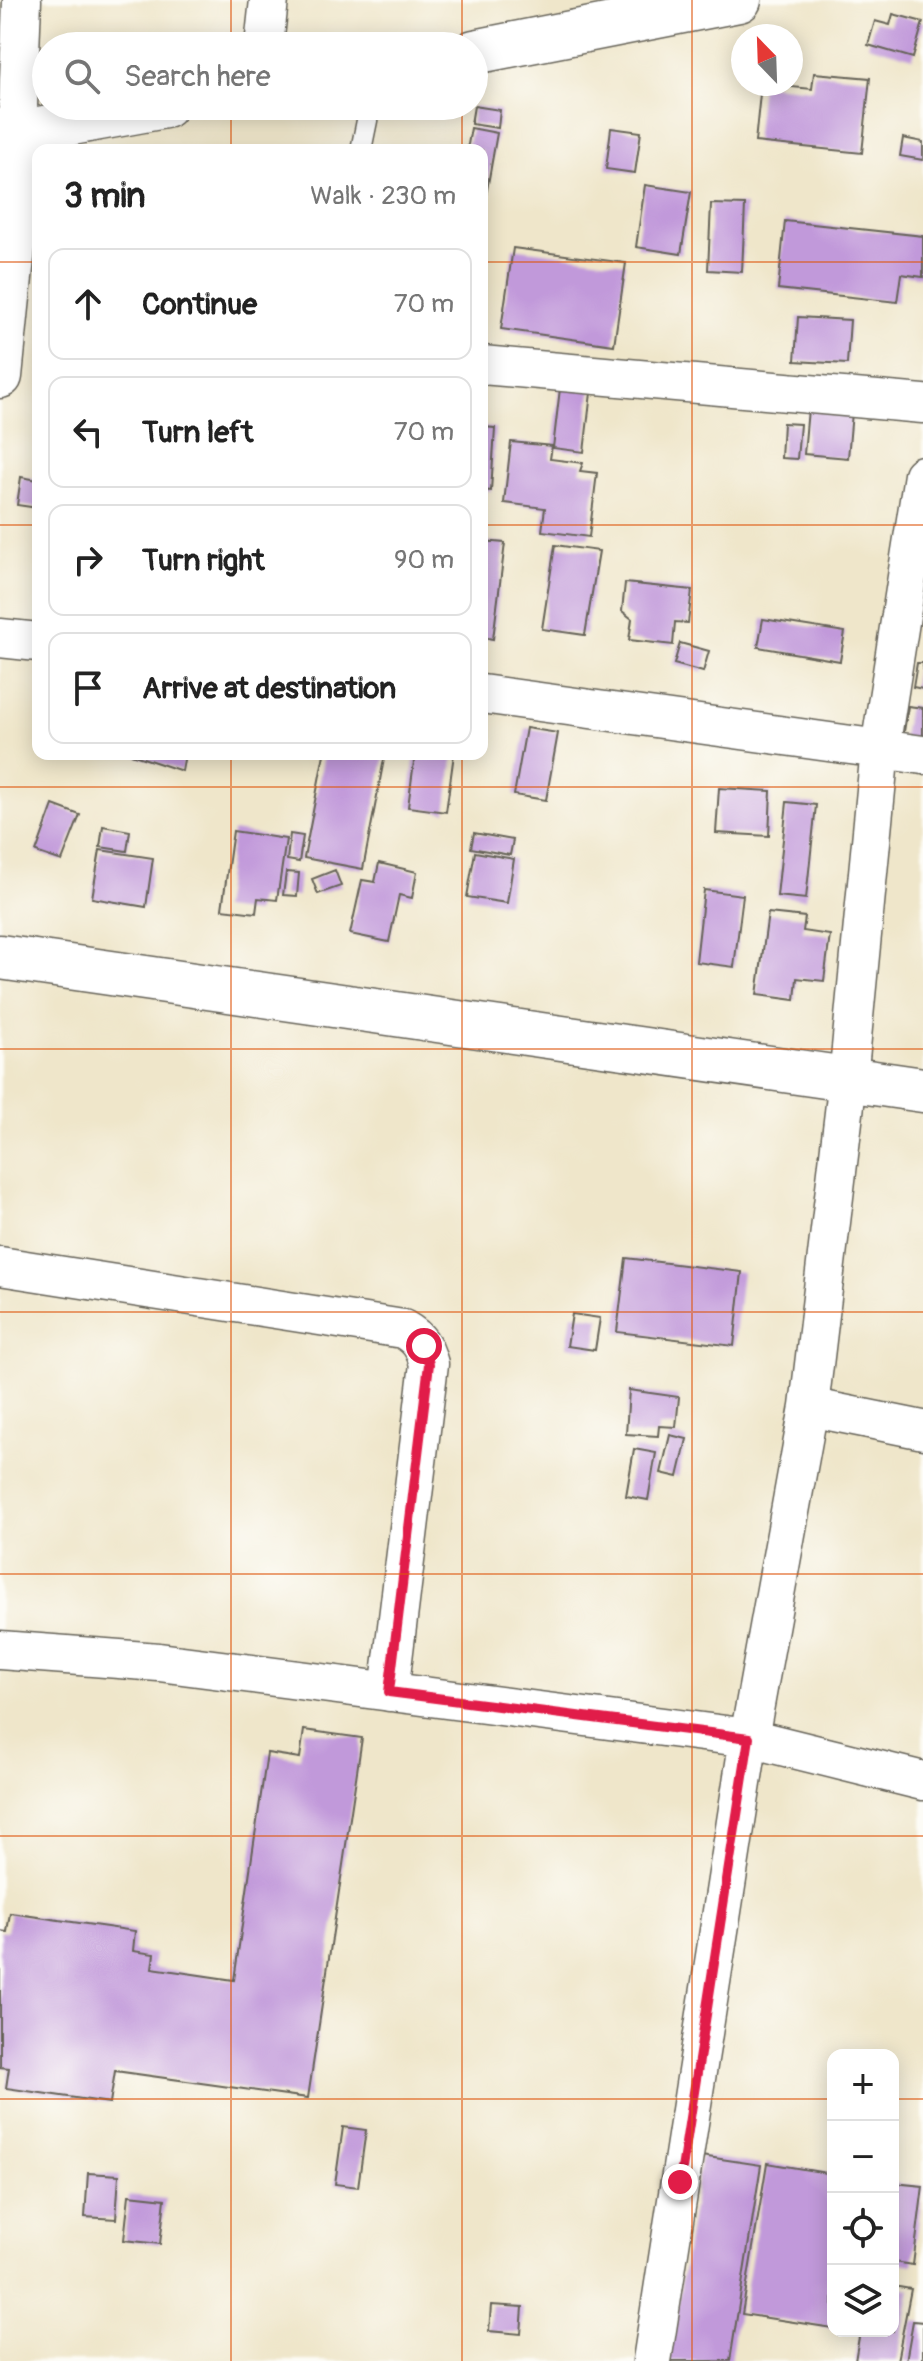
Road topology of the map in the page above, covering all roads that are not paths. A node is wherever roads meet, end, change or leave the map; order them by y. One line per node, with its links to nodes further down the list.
1 (22, 0): 8 (street)
2 (269, 0): 4 (street)
3 (739, 0): 5 (street)
4 (266, 32)
5 (488, 49)
6 (88, 120): 8 (street)
7 (367, 120): 9 (lane)
8 (17, 133): 11 (street)
9 (362, 144)
10 (488, 366): 12 (street)
11 (0, 376)
12 (923, 404)
13 (923, 475): 17 (street)
14 (0, 638): 15 (street)
15 (32, 641)
16 (488, 695): 17 (street)
17 (880, 749): 18 (street); 20 (street)
18 (923, 755)
19 (0, 957): 20 (street)
20 (848, 1079): 21 (street); 23 (street)
21 (923, 1090)
22 (0, 1266): 26 (street)
23 (809, 1407): 24 (street); 27 (street)
24 (923, 1430)
25 (0, 1650): 26 (street)
26 (389, 1692): 27 (street)
27 (749, 1738): 28 (street); 29 (street)
28 (923, 1781)
29 (652, 2361)

